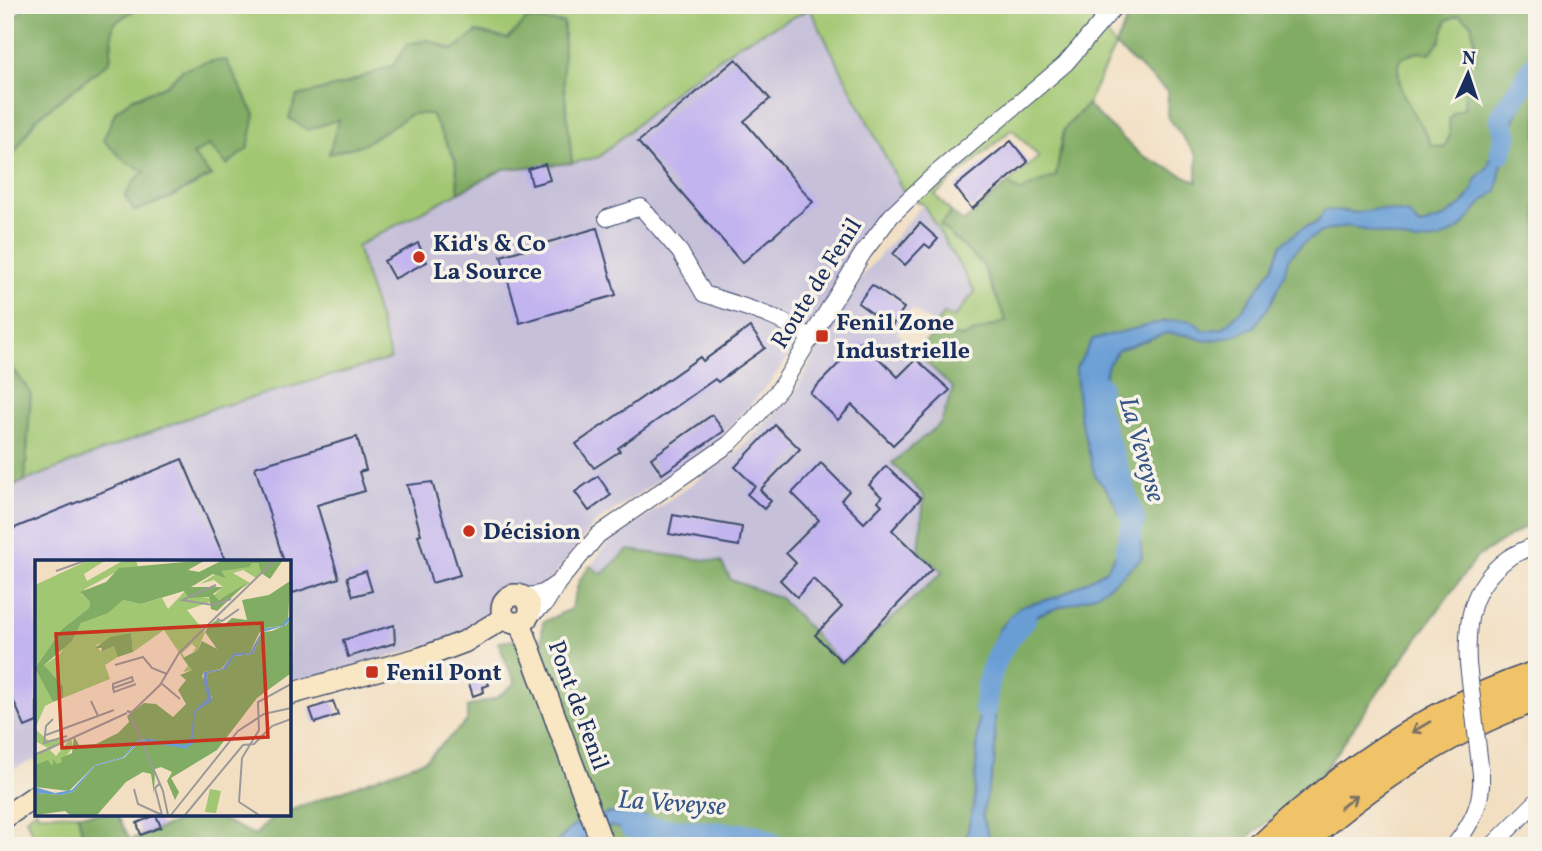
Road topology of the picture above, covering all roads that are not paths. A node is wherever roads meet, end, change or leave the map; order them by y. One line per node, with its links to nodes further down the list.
1 (1116, 5): 3 (street, Route de Fenil)
2 (607, 218): 3 (street)
3 (812, 339): 5 (street, Route de Fenil)
4 (1537, 544): 15 (street, bridge)
5 (519, 614): 7 (street, Route de Fenil); 12 (street, Pont de Fenil)
6 (1537, 675): 13 (highway, one-way to 13)
7 (290, 694)
8 (1537, 697): 14 (highway, one-way to 8)
9 (35, 796): 11 (street)
10 (1537, 801): 16 (street)
11 (5, 817)
12 (603, 846)
13 (1264, 846)
14 (1296, 846)
15 (1454, 846)
16 (1492, 846)

